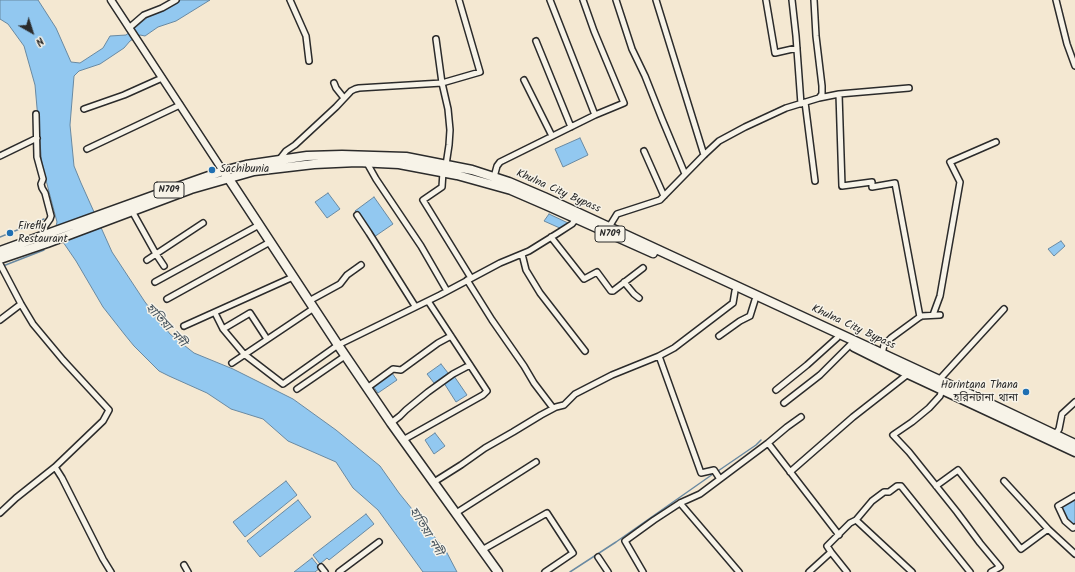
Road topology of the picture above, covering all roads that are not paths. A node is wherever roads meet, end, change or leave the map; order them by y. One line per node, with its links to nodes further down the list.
1 (111, 0): 13 (street)
2 (176, 0): 13 (street)
3 (290, 0): 17 (street)
4 (459, 0): 22 (street)
5 (550, 0): 31 (street)
6 (584, 0): 31 (street)
7 (616, 0): 43 (street)
8 (656, 0): 38 (street)
9 (766, 0): 16 (street)
10 (792, 0): 16 (street)
11 (814, 0): 26 (street)
12 (1056, 0): 18 (street)
13 (130, 29): 19 (street)
14 (436, 39): 22 (street)
15 (536, 41): 32 (street)
16 (797, 48): 27 (street)
17 (309, 61)
18 (1075, 66)
19 (162, 78): 28 (street); 29 (street)
20 (524, 80): 33 (street)
21 (334, 83): 25 (street)
22 (442, 83): 25 (street); 42 (street)
23 (909, 88): 24 (street)
24 (839, 94): 26 (street); 84 (street)
25 (344, 98): 40 (street)
26 (819, 98): 27 (street)
27 (803, 103): 38 (street); 46 (street)
28 (180, 106): 36 (street); 44 (street)
29 (84, 109)
30 (36, 114): 34 (street)
31 (595, 115): 32 (street)
32 (571, 127): 33 (street)
33 (552, 136): 45 (street)
34 (37, 138): 39 (street); 56 (street)
35 (996, 142): 82 (street)
36 (87, 149)
37 (644, 151): 47 (street)
38 (704, 155): 43 (street)
39 (0, 156)
40 (279, 160): 42 (main road, Khulna City Bypass / N709); 44 (main road, Khulna City Bypass / N709)
41 (367, 162): 42 (main road, Khulna City Bypass / N709); 44 (main road, Khulna City Bypass / N709); 71 (street)
42 (444, 168): 45 (main road, Khulna City Bypass / N709); 51 (main road, Khulna City Bypass / N709); 68 (street)
43 (685, 174): 47 (street)
44 (226, 175): 48 (main road, Khulna City Bypass / N709); 49 (main road, Khulna City Bypass / N709); 53 (main road)
45 (494, 177): 54 (main road, Khulna City Bypass / N709)
46 (815, 181)
47 (664, 196): 54 (street)
48 (132, 211): 49 (main road, Khulna City Bypass / N709); 59 (street)
49 (116, 213): 56 (main road, N709)
50 (357, 215): 79 (street)
51 (576, 218): 55 (street); 72 (main road, Khulna City Bypass / N709)
52 (203, 223): 59 (street)
53 (259, 225): 57 (main road); 69 (street)
54 (609, 227): 96 (main road, Khulna City Bypass / N709)
55 (551, 237): 60 (street); 70 (street)
56 (45, 238): 58 (main road, N709); 61 (main road, N709)
57 (270, 242): 67 (main road); 74 (street)
58 (0, 251)
59 (156, 254): 62 (street); 65 (street)
60 (522, 254): 68 (street); 94 (street)
61 (0, 258)
62 (147, 260)
63 (0, 264): 77 (street)
64 (362, 265): 78 (street)
65 (164, 266)
66 (643, 268): 70 (street)
67 (293, 277): 78 (main road); 81 (street)
68 (469, 279): 71 (street); 109 (street)
69 (155, 282)
70 (624, 282): 73 (street)
71 (447, 291): 75 (street)
72 (735, 291): 76 (main road, Khulna City Bypass / N709); 98 (street)
73 (639, 298)
74 (167, 299)
75 (428, 300): 79 (street); 88 (street)
76 (755, 300): 89 (street); 91 (main road, Khulna City Bypass / N709)
77 (21, 304): 85 (street); 118 (street)
78 (311, 305): 90 (street); 92 (main road)
79 (415, 306): 92 (street)
80 (1004, 309): 102 (street)
81 (215, 313): 86 (street); 87 (street)
82 (933, 315): 83 (street); 84 (street)
83 (940, 315)
84 (920, 317): 96 (street)
85 (0, 320)
86 (184, 326)
87 (223, 328): 90 (street); 95 (street)
88 (451, 336): 100 (street); 103 (street)
89 (719, 336)
90 (267, 338): 95 (street)
91 (837, 338): 93 (main road, Khulna City Bypass / N709); 105 (street)
92 (338, 345): 95 (street); 97 (main road)
93 (850, 345): 101 (main road, Khulna City Bypass / N709); 108 (street)
94 (585, 351)
95 (244, 354): 99 (street)
96 (882, 354): 102 (main road, Khulna City Bypass / N709)
97 (346, 356): 103 (main road); 104 (street)
98 (659, 356): 109 (street); 120 (street)
99 (232, 363)
100 (470, 366): 111 (street); 113 (street)
101 (908, 374): 106 (main road, Khulna City Bypass / N709); 119 (street)
102 (939, 380): 112 (main road, Khulna City Bypass / N709)
103 (367, 388): 111 (main road)
104 (297, 389)
105 (776, 390)
106 (942, 390): 116 (main road, Khulna City Bypass / N709); 123 (street)
107 (1075, 402): 112 (street)
108 (784, 404)
109 (553, 408): 122 (street)
110 (801, 417): 114 (street)
111 (391, 423): 113 (main road)
112 (1055, 435): 115 (main road, Khulna City Bypass / N709)
113 (403, 440): 122 (main road)
114 (768, 443): 119 (street); 120 (street)
115 (1075, 444)
116 (1075, 452)
117 (536, 462): 127 (street)
118 (56, 469): 126 (street); 139 (street)
119 (790, 472): 131 (street)
120 (720, 479): 125 (street)
121 (1004, 481): 130 (street)
122 (434, 482): 127 (main road)
123 (936, 486): 130 (street); 152 (street)
124 (1075, 496): 129 (street)
125 (680, 503): 146 (street); 147 (street)
126 (0, 513)
127 (456, 513): 133 (main road)
128 (856, 520): 131 (street); 150 (street); 151 (street)
129 (1075, 527)
130 (1048, 529): 135 (street)
131 (839, 535): 134 (street)
132 (379, 542): 142 (street)
133 (482, 550): 143 (main road); 144 (street)
134 (831, 552): 148 (street); 149 (street)
135 (1075, 554)
136 (598, 558): 145 (street)
137 (184, 565): 140 (street)
138 (321, 567): 141 (street)
139 (111, 572)
140 (188, 572)
141 (325, 572)
142 (339, 572)
143 (498, 572)
144 (546, 572)
145 (608, 572)
146 (643, 572)
147 (739, 572)
148 (809, 572)
149 (847, 572)
150 (912, 572)
151 (970, 572)
152 (991, 572)

